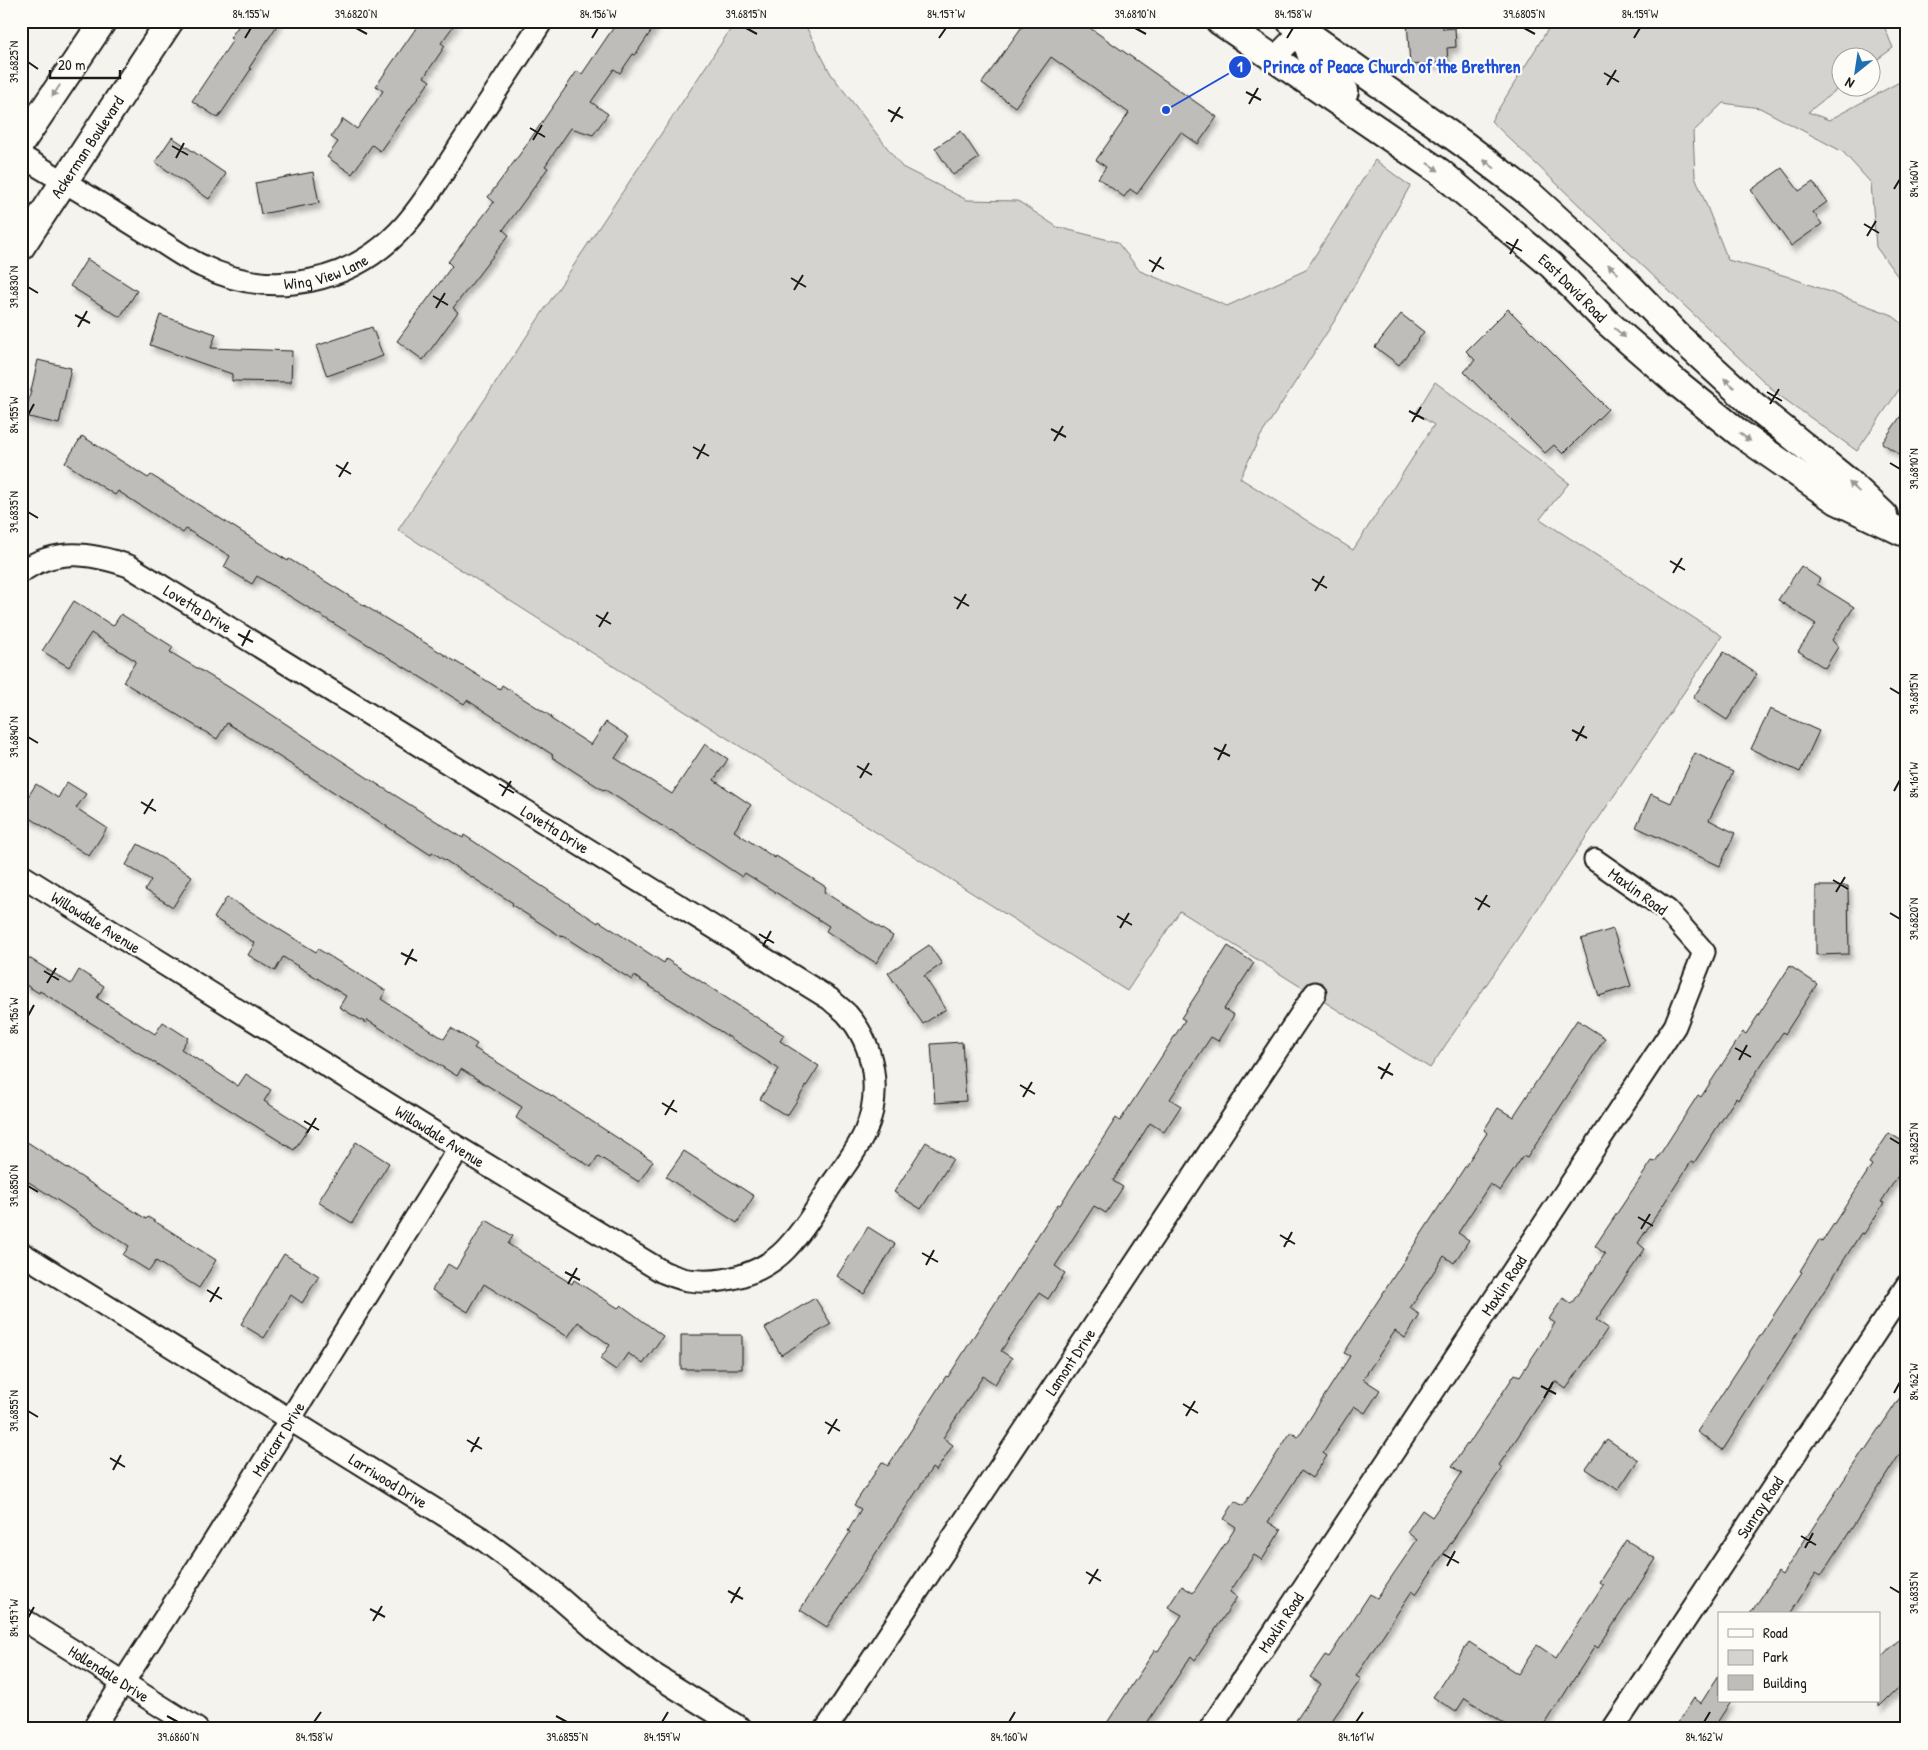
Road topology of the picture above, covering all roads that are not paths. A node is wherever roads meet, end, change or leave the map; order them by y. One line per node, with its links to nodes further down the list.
1 (103, 21): 7 (street, one-way to 7)
2 (170, 21): 10 (street, Ackerman Boulevard)
3 (542, 21): 10 (street, Wing View Lane)
4 (1219, 21): 6 (street, East David Road)
5 (1300, 24): 6 (street); 8 (street); 12 (street, East David Road, one-way to 5)
6 (1273, 59): 8 (street, East David Road)
7 (21, 143)
8 (1411, 152): 12 (street, East David Road, one-way to 12)
9 (21, 156): 10 (street, Wing View Lane)
10 (64, 181): 11 (street, Ackerman Boulevard)
11 (21, 247)
12 (1904, 534)
13 (25, 569): 18 (street, Lovetta Drive)
14 (1596, 860): 28 (street, Maxlin Road)
15 (21, 875): 17 (street, Willowdale Avenue)
16 (1315, 994): 27 (street, Lamont Drive)
17 (459, 1148): 18 (street, Willowdale Avenue); 21 (street, Maricarr Drive)
18 (843, 1168)
19 (21, 1253): 21 (street, Larriwood Drive)
20 (1907, 1285): 29 (street, Sunray Road)
21 (289, 1418): 23 (street, Maricarr Drive); 26 (street, Larriwood Drive)
22 (21, 1618): 23 (street, Hollendale Drive)
23 (124, 1683): 24 (street, Maricarr Drive); 25 (street, Hollendale Drive)
24 (93, 1729)
25 (197, 1729)
26 (742, 1729)
27 (826, 1729)
28 (1210, 1729)
29 (1614, 1729)

